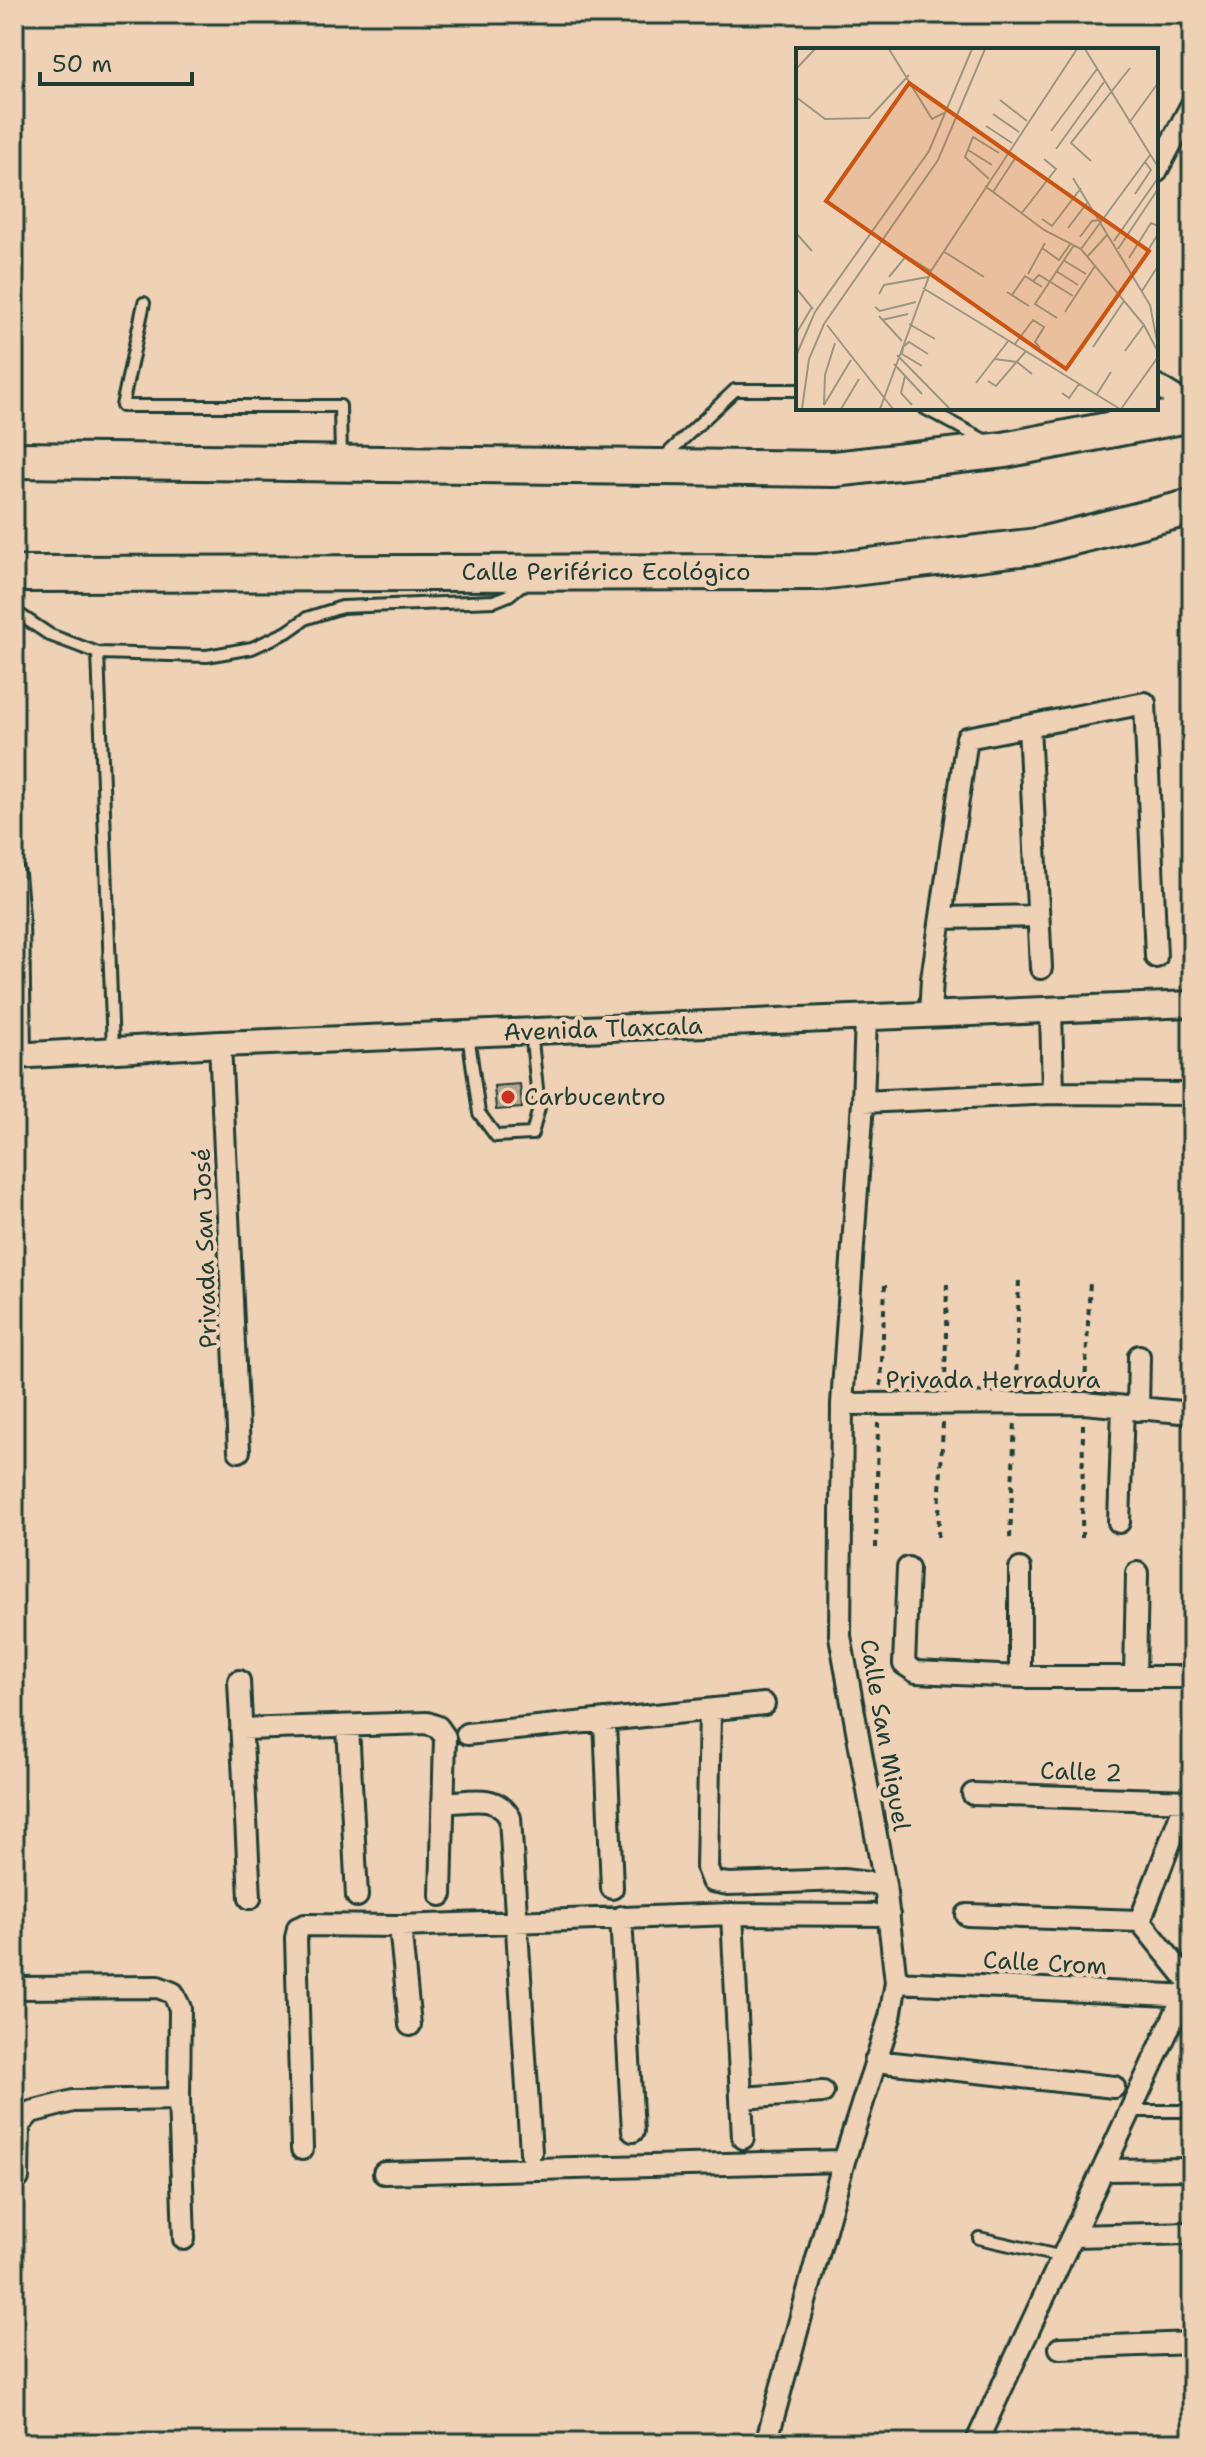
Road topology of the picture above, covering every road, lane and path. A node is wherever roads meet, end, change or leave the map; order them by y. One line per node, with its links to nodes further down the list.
1 (1192, 104): 2 (street)
2 (1158, 168)
3 (144, 303): 11 (lane)
4 (1158, 386): 6 (street)
5 (796, 390): 12 (lane)
6 (1192, 407)
7 (928, 410): 9 (lane)
8 (1192, 414): 9 (highway)
9 (1004, 450): 12 (highway)
10 (14, 460): 11 (highway)
11 (341, 465): 12 (highway)
12 (653, 468)
13 (1192, 507): 14 (highway, Calle Periférico Ecológico)
14 (538, 573): 15 (highway, Calle Periférico Ecológico); 17 (lane)
15 (14, 574)
16 (14, 611): 17 (lane)
17 (98, 653): 33 (lane)
18 (1029, 726): 21 (street); 22 (street); 23 (street)
19 (14, 874): 20 (street)
20 (16, 916): 32 (street)
21 (1038, 916): 22 (street); 24 (street)
22 (941, 918): 27 (street)
23 (1156, 957)
24 (1041, 968)
25 (1192, 1004): 26 (street, Avenida Tlaxcala)
26 (1051, 1010): 27 (street, Avenida Tlaxcala); 34 (street)
27 (930, 1015): 28 (street, Avenida Tlaxcala)
28 (866, 1018): 29 (street, Avenida Tlaxcala); 36 (street, Calle San Miguel)
29 (531, 1031): 30 (street, Avenida Tlaxcala); 30 (lane)
30 (468, 1034): 31 (street, Avenida Tlaxcala)
31 (220, 1044): 33 (street, Avenida Tlaxcala); 47 (street, Privada San José)
32 (18, 1047): 33 (street, Avenida Tlaxcala)
33 (113, 1049)
34 (1053, 1093): 35 (street); 36 (street)
35 (1192, 1094)
36 (863, 1102): 42 (street, Calle San Miguel)
37 (1019, 1278): 41 (path)
38 (947, 1281): 43 (path)
39 (885, 1285): 44 (path)
40 (1139, 1356): 45 (street)
41 (1015, 1403): 43 (street, Privada Herradura); 45 (street, Privada Herradura); 50 (path)
42 (842, 1404): 44 (street, Privada Herradura); 68 (street, Calle San Miguel)
43 (944, 1404): 44 (street, Privada Herradura); 49 (path)
44 (879, 1406): 51 (path)
45 (1130, 1408): 46 (street, Privada Herradura); 48 (street)
46 (1192, 1413)
47 (239, 1451)
48 (1119, 1522)
49 (938, 1537)
50 (1010, 1538)
51 (876, 1548)
52 (908, 1568): 55 (street)
53 (1020, 1569): 55 (street)
54 (1137, 1573): 56 (street)
55 (1020, 1677): 56 (street)
56 (1135, 1677): 57 (street)
57 (1192, 1677)
58 (239, 1681): 63 (street)
59 (764, 1704): 60 (street)
60 (710, 1710): 61 (street); 68 (street)
61 (605, 1721): 64 (street); 69 (street)
62 (348, 1727): 63 (street); 67 (street); 71 (street)
63 (241, 1729): 72 (street)
64 (467, 1734)
65 (973, 1794): 66 (street, Calle 2)
66 (1189, 1801): 77 (street, Calle 2)
67 (443, 1803): 70 (street); 78 (street)
68 (885, 1885): 74 (street, Calle San Miguel)
69 (612, 1888)
70 (441, 1895)
71 (357, 1896)
72 (250, 1898)
73 (732, 1914): 74 (street); 76 (street); 87 (street)
74 (889, 1915): 80 (street, Calle San Miguel)
75 (967, 1915): 77 (street)
76 (621, 1917): 78 (street); 91 (street)
77 (1140, 1921): 82 (street)
78 (516, 1922): 79 (street); 94 (street)
79 (400, 1926): 83 (street); 93 (street)
80 (896, 1982): 82 (street, Calle Crom); 84 (street, Calle San Miguel)
81 (14, 1988): 88 (street)
82 (1190, 1988): 89 (street)
83 (410, 2025)
84 (875, 2061): 85 (street); 95 (street, Calle San Miguel)
85 (1114, 2087)
86 (823, 2092): 87 (street)
87 (742, 2098): 92 (street)
88 (179, 2099): 99 (street); 103 (street)
89 (1131, 2111): 90 (lane); 97 (street)
90 (1192, 2111)
91 (633, 2131)
92 (743, 2138)
93 (302, 2149)
94 (531, 2152)
95 (844, 2161): 98 (street); 107 (street, Calle San Miguel)
96 (1192, 2169): 97 (street)
97 (1104, 2170): 101 (street)
98 (384, 2173)
99 (18, 2178)
100 (1192, 2233): 101 (street)
101 (1074, 2236): 104 (street)
102 (979, 2238): 104 (lane)
103 (184, 2239)
104 (1064, 2257): 108 (street)
105 (1192, 2343): 106 (street)
106 (1060, 2348)
107 (766, 2443)
108 (976, 2443)

